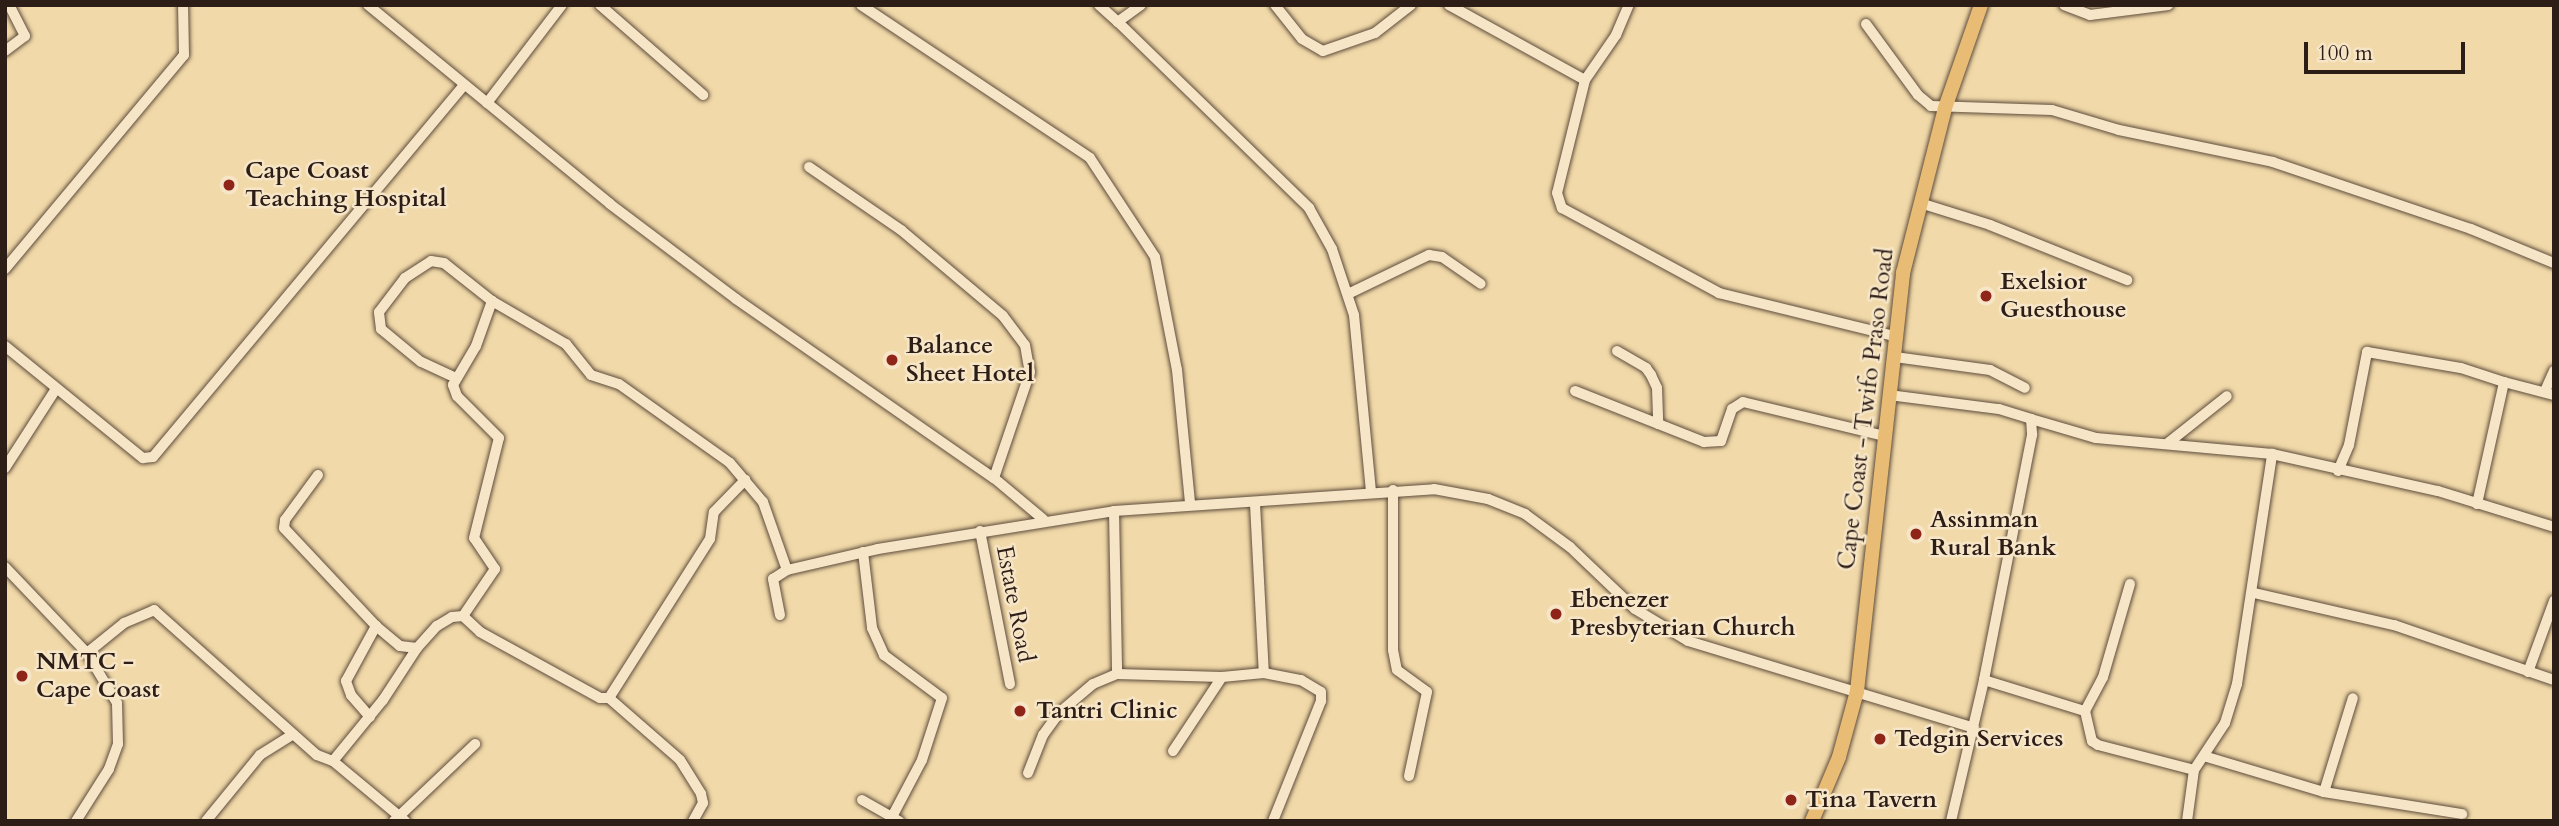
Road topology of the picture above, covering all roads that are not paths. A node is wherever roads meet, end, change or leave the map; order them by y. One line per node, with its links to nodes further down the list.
1 (9, 5): 18 (street)
2 (183, 5): 27 (street)
3 (368, 5): 20 (street)
4 (562, 5): 22 (street)
5 (600, 5): 21 (street)
6 (861, 5): 57 (street)
7 (1099, 5): 16 (street)
8 (1141, 5): 16 (street)
9 (1275, 5): 10 (street)
10 (1411, 5)
11 (1449, 5): 19 (street)
12 (1629, 5): 19 (street)
13 (1981, 5): 23 (main road, Cape Coast - Twifo Praso Road)
14 (2064, 5): 15 (street)
15 (2168, 5)
16 (1118, 22): 30 (street)
17 (1866, 24): 23 (street)
18 (5, 51)
19 (1585, 80): 32 (street)
20 (464, 85): 22 (street); 40 (street)
21 (704, 95)
22 (486, 103): 53 (street)
23 (1945, 108): 25 (main road, Cape Coast - Twifo Praso Road); 26 (street)
24 (809, 167): 53 (street)
25 (1920, 203): 28 (street); 32 (main road, Cape Coast - Twifo Praso Road)
26 (2554, 263)
27 (5, 269)
28 (2127, 279)
29 (1481, 284): 30 (street)
30 (1350, 292): 56 (street)
31 (492, 301): 37 (street); 37 (street); 54 (street)
32 (1898, 337): 35 (main road, Cape Coast - Twifo Praso Road)
33 (5, 346): 40 (street)
34 (1617, 351): 46 (street)
35 (1895, 357): 39 (street); 43 (main road, Cape Coast - Twifo Praso Road)
36 (2554, 371): 42 (street)
37 (456, 378): 71 (street)
38 (2504, 382): 42 (street); 51 (street); 59 (street)
39 (2025, 388)
40 (56, 389): 50 (street)
41 (1575, 391): 46 (street)
42 (2550, 393)
43 (1889, 395): 45 (street); 47 (main road, Cape Coast - Twifo Praso Road)
44 (2227, 396): 48 (street)
45 (2031, 419): 48 (street); 79 (street)
46 (1658, 424): 47 (street)
47 (1885, 436): 82 (main road, Cape Coast - Twifo Praso Road)
48 (2168, 443): 49 (street)
49 (2272, 454): 51 (street); 68 (street)
50 (5, 468)
51 (2338, 471): 59 (street)
52 (318, 475): 72 (street)
53 (995, 478): 61 (street)
54 (745, 480): 66 (street); 83 (street)
55 (1393, 490): 56 (street); 82 (street); 95 (street)
56 (1371, 492): 58 (street)
57 (1191, 503): 58 (street); 60 (street)
58 (1255, 504): 76 (street)
59 (2477, 504): 62 (street)
60 (1114, 511): 61 (street); 77 (street)
61 (1043, 519): 63 (street)
62 (2554, 527)
63 (980, 531): 64 (street); 81 (street, Estate Road)
64 (863, 552): 66 (street); 100 (street)
65 (5, 567): 74 (street)
66 (788, 570): 70 (street)
67 (2130, 584): 85 (street)
68 (2254, 593): 75 (street); 91 (street)
69 (2554, 601): 75 (street)
70 (780, 615)
71 (463, 617): 73 (street); 83 (street)
72 (376, 626): 73 (street); 86 (street)
73 (417, 648): 86 (street)
74 (87, 653): 88 (street); 101 (street)
75 (2528, 672): 80 (street)
76 (1264, 673): 78 (street); 104 (street)
77 (1118, 674): 78 (street); 94 (street)
78 (1222, 677): 90 (street)
79 (1984, 680): 85 (street); 87 (street)
80 (2554, 680)
81 (1010, 684)
82 (1857, 691): 87 (street); 105 (main road, Cape Coast - Twifo Praso Road)
83 (609, 698): 103 (street)
84 (2353, 698): 96 (street)
85 (2085, 711): 93 (street)
86 (370, 716): 92 (street)
87 (1974, 728): 106 (street)
88 (293, 734): 92 (street); 102 (street)
89 (475, 744): 99 (street)
90 (1173, 751)
91 (2207, 757): 93 (street); 96 (street)
92 (333, 761): 99 (street)
93 (2194, 770): 107 (street)
94 (1028, 773)
95 (1409, 776)
96 (2324, 792): 98 (street)
97 (862, 800): 100 (street)
98 (2462, 814)
99 (399, 819)
100 (895, 819)
101 (76, 821)
102 (206, 821)
103 (693, 821)
104 (1273, 821)
105 (1812, 821)
106 (1951, 821)
107 (2187, 821)

